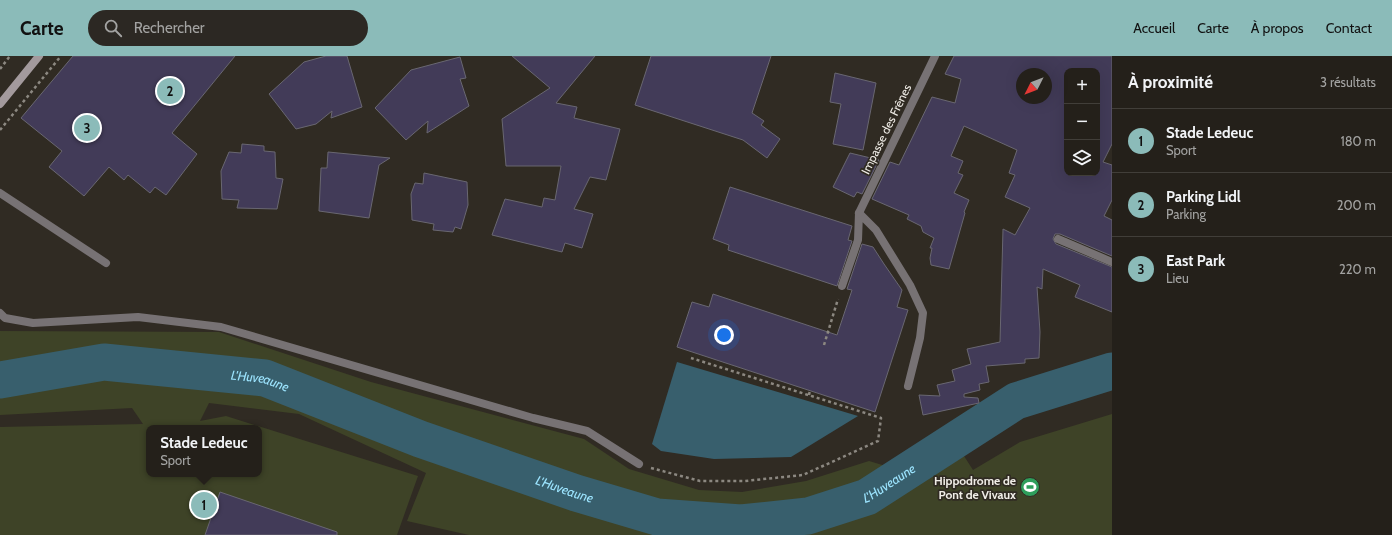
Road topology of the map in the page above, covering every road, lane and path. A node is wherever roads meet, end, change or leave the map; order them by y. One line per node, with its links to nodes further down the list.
1 (10, 56): 5 (path)
2 (39, 56): 6 (street)
3 (61, 56): 7 (path)
4 (936, 56): 9 (street, Impasse des Frênes)
5 (0, 69)
6 (0, 104)
7 (0, 130)
8 (0, 193): 12 (street)
9 (859, 213): 13 (street); 17 (street)
10 (1058, 239): 11 (street)
11 (1112, 262)
12 (106, 264)
13 (842, 286): 15 (path)
14 (0, 313): 20 (street)
15 (824, 345)
16 (690, 358): 19 (path)
17 (908, 386)
18 (810, 390): 19 (path)
19 (809, 395): 20 (path)
20 (639, 464)

